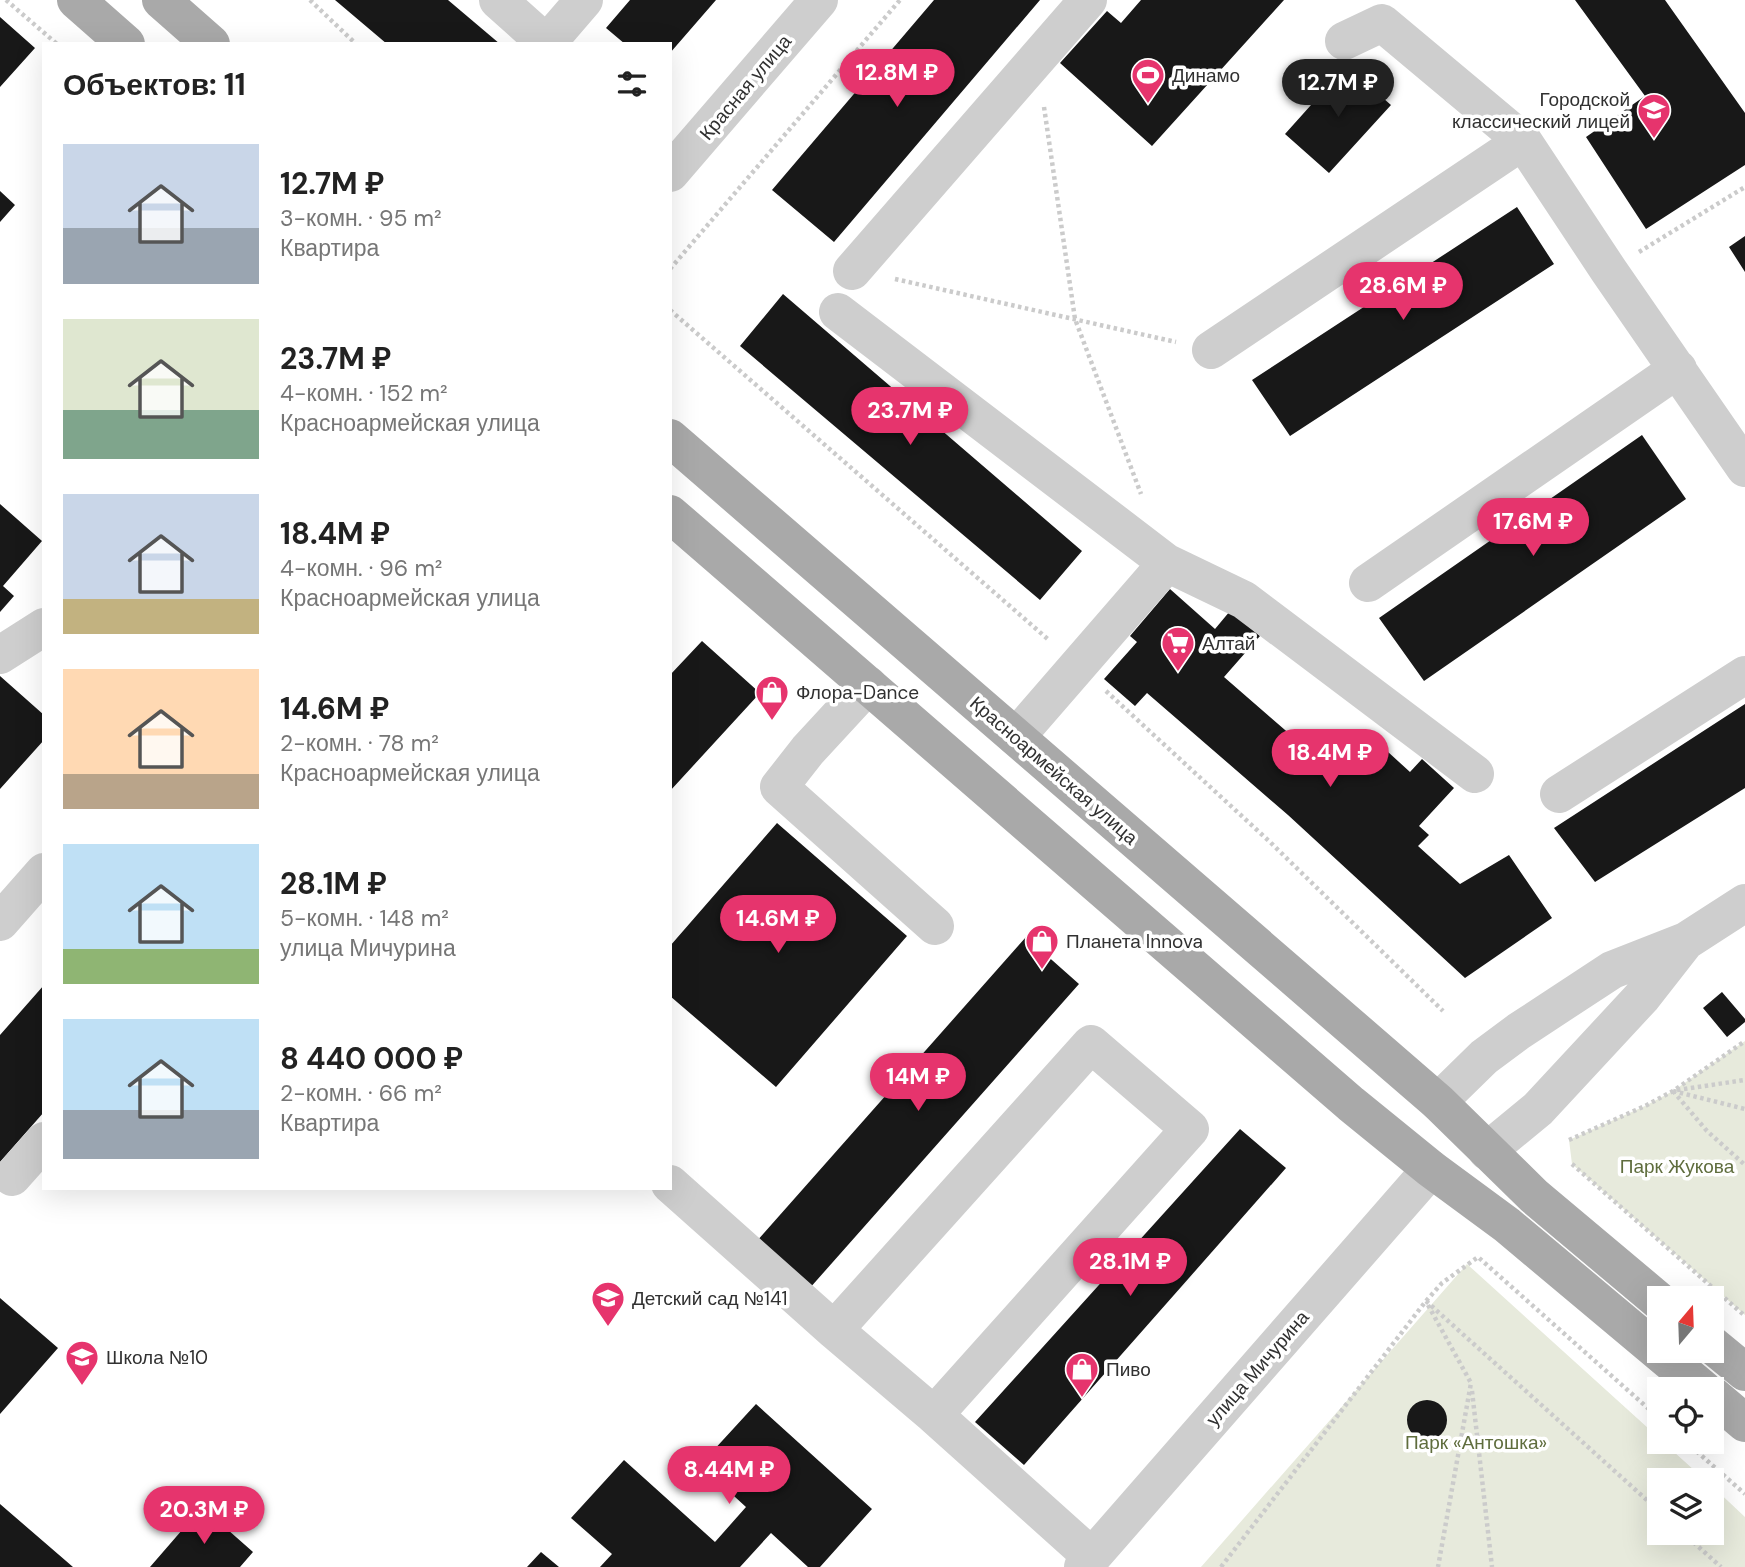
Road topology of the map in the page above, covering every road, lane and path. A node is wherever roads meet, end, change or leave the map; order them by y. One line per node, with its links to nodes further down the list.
1 (6, 0): 11 (path)
2 (76, 0): 12 (main road)
3 (310, 0): 14 (path)
4 (498, 0): 15 (street)
5 (584, 0): 16 (street)
6 (819, 0): 19 (street, Красная улица)
7 (900, 0): 21 (path)
8 (1088, 0): 17 (street)
9 (180, 6): 13 (main road)
10 (1344, 41): 18 (street)
11 (55, 42)
12 (124, 42)
13 (209, 42)
14 (354, 42)
15 (545, 42)
16 (549, 42)
17 (1037, 60): 23 (street); 25 (path)
18 (1523, 141): 22 (street); 26 (street)
19 (675, 160)
20 (1745, 187): 22 (path)
21 (672, 267)
22 (1609, 271): 27 (street)
23 (870, 274): 25 (path)
24 (838, 312): 32 (street)
25 (1074, 319): 26 (path); 30 (path)
26 (1212, 351)
27 (1678, 369): 29 (street); 33 (street)
28 (672, 440): 38 (main road, Красноармейская улица)
29 (1745, 468)
30 (1143, 499)
31 (672, 516): 37 (main road)
32 (1167, 563): 38 (street); 39 (street)
33 (1368, 583)
34 (42, 628): 35 (street)
35 (0, 655)
36 (1745, 675): 40 (street)
37 (868, 685): 44 (street); 56 (main road)
38 (1016, 737): 49 (main road, Красноармейская улица)
39 (1475, 774)
40 (1559, 794)
41 (42, 874): 43 (street)
42 (1745, 903): 45 (street)
43 (0, 922)
44 (935, 926)
45 (1686, 940): 49 (street); 53 (street)
46 (1745, 1041): 48 (path)
47 (1745, 1080): 48 (path)
48 (1673, 1091): 50 (path); 51 (path); 55 (path)
49 (1438, 1102): 53 (main road, Красноармейская улица); 56 (main road)
50 (1745, 1109)
51 (1569, 1140)
52 (42, 1143): 57 (street)
53 (1487, 1151): 56 (main road); 59 (main road, Красноармейская улица)
54 (1572, 1164): 61 (path)
55 (1745, 1165)
56 (1431, 1169): 65 (main road); 75 (street, улица Мичурина)
57 (12, 1177)
58 (672, 1186): 62 (street)
59 (1647, 1291)
60 (1426, 1301): 66 (path); 68 (path); 73 (path); 76 (path)
61 (1745, 1316)
62 (834, 1330): 69 (street); 69 (street)
63 (1724, 1355): 64 (main road)
64 (1745, 1373)
65 (1688, 1377)
66 (1471, 1383): 77 (path); 78 (path)
67 (1724, 1405): 70 (main road)
68 (1647, 1407)
69 (934, 1415): 75 (street)
70 (1745, 1423)
71 (1700, 1454): 72 (path)
72 (1745, 1494)
73 (1647, 1500)
74 (1696, 1545): 79 (path)
75 (1088, 1562)
76 (1221, 1567)
77 (1438, 1567)
78 (1492, 1567)
79 (1721, 1567)

